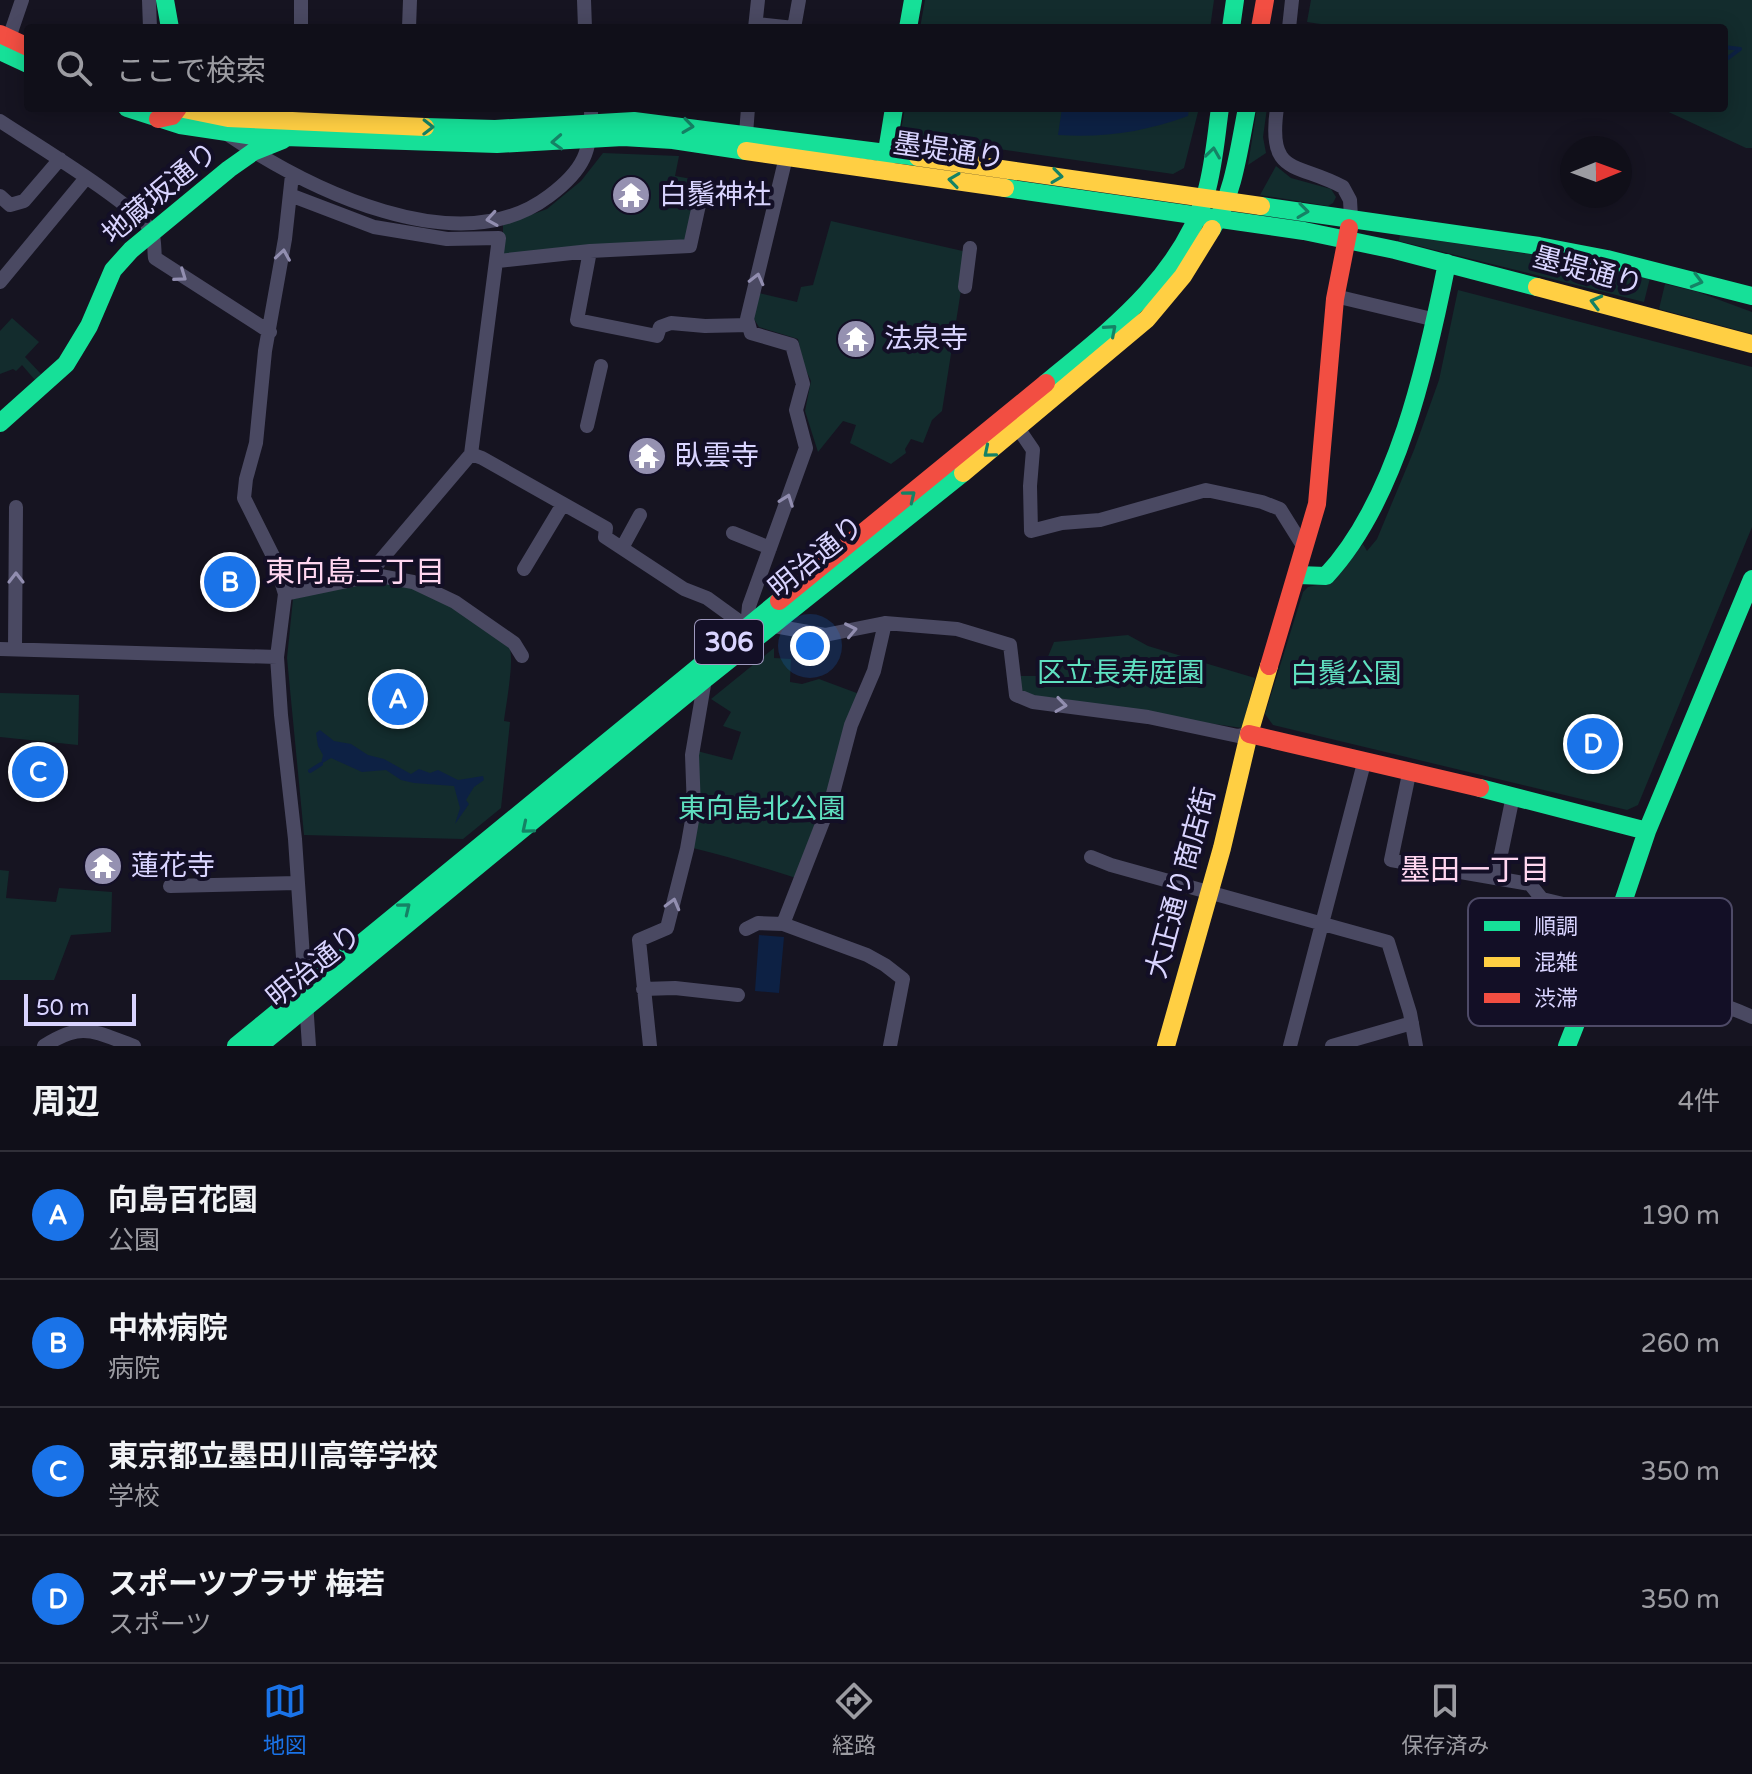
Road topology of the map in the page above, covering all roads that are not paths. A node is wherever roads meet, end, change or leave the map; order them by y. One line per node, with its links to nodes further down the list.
1 (22, 0): 24 (street)
2 (149, 0): 13 (street)
3 (165, 0): 14 (main road)
4 (301, 0): 15 (street)
5 (410, 0): 16 (street)
6 (584, 0): 17 (street)
7 (758, 0): 18 (street)
8 (799, 0): 19 (street)
9 (913, 0): 20 (main road)
10 (1235, 0): 21 (main road)
11 (1265, 0): 22 (main road)
12 (1292, 0): 23 (street)
13 (150, 24)
14 (169, 24)
15 (301, 24)
16 (409, 24)
17 (585, 24)
18 (755, 24)
19 (795, 24)
20 (909, 24)
21 (1232, 24)
22 (1261, 24)
23 (1289, 24)
24 (3, 41): 25 (main road); 26 (main road)
25 (24, 46)
26 (24, 60)
27 (138, 112): 35 (main road, 墨堤通り)
28 (175, 112): 35 (main road)
29 (198, 112): 37 (main road, 墨堤通り)
30 (748, 112): 40 (street)
31 (893, 112): 44 (main road)
32 (1219, 112): 49 (main road, 明治通り / 306, one-way to 32)
33 (1246, 112): 50 (main road, 明治通り / 306)
34 (1277, 112): 54 (street)
35 (158, 119): 39 (main road, 墨堤通り)
36 (0, 121): 43 (street)
37 (294, 123): 38 (main road, 墨堤通り); 39 (main road, 墨堤通り); 41 (main road, 地蔵坂通り)
38 (591, 124): 40 (main road, 墨堤通り, one-way to 40); 42 (main road, 墨堤通り); 45 (street, one-way to 45)
39 (225, 133): 41 (street)
40 (746, 134): 44 (main road, 墨堤通り)
41 (253, 152): 45 (street); 55 (main road, 地蔵坂通り)
42 (786, 157): 44 (main road, 墨堤通り); 66 (street, one-way to 42)
43 (60, 159): 46 (street); 51 (street)
44 (885, 161): 49 (main road, 墨堤通り, one-way to 49); 52 (main road, 墨堤通り, one-way to 44)
45 (292, 175): 48 (street)
46 (86, 178): 55 (street); 61 (street)
47 (702, 191): 58 (street)
48 (290, 195): 59 (street); 67 (street, one-way to 48)
49 (1204, 197): 50 (main road, 墨堤通り); 52 (main road, 明治通り / 306)
50 (1226, 200): 53 (main road, 明治通り / 306); 54 (main road, 墨堤通り, one-way to 54)
51 (3, 205)
52 (1197, 216): 53 (main road, 墨堤通り); 88 (main road, 明治通り / 306, one-way to 52)
53 (1219, 218): 56 (main road, 墨堤通り); 72 (main road, 明治通り / 306)
54 (1351, 218): 56 (main road, 大正通り商店街); 64 (main road, 墨堤通り, one-way to 64)
55 (152, 232): 67 (street, one-way to 67); 70 (main road, 地蔵坂通り)
56 (1348, 239): 60 (main road, 墨堤通り); 63 (main road, 大正通り商店街)
57 (970, 248): 62 (street)
58 (590, 251): 59 (street); 66 (street)
59 (498, 261): 73 (street)
60 (1447, 263): 65 (main road); 68 (main road, 墨堤通り, one-way to 60)
61 (0, 282)
62 (965, 287)
63 (1335, 296): 65 (street); 80 (main road, 大正通り商店街)
64 (1752, 296)
65 (1436, 320): 83 (main road)
66 (749, 325): 79 (street, one-way to 66)
67 (270, 332): 85 (street)
68 (1752, 344)
69 (601, 366): 71 (street)
70 (0, 423)
71 (587, 426)
72 (1018, 428): 80 (street); 87 (main road, 明治通り / 306, one-way to 87)
73 (471, 454): 74 (street); 82 (street)
74 (563, 504): 78 (street); 81 (street)
75 (16, 507): 89 (street, one-way to 75)
76 (640, 515): 78 (street)
77 (733, 533): 79 (street)
78 (622, 548): 88 (street)
79 (770, 548): 88 (street)
80 (1305, 549): 83 (main road, 大正通り商店街)
81 (524, 569)
82 (369, 574): 85 (street); 90 (street)
83 (1298, 575): 93 (main road, 大正通り商店街)
84 (1752, 579): 97 (main road)
85 (285, 594): 91 (street)
86 (885, 623): 87 (street, one-way to 86); 93 (street, one-way to 93); 105 (street)
87 (774, 626): 92 (main road, 明治通り / 306)
88 (747, 627): 110 (main road, 明治通り / 306, one-way to 88)
89 (8, 649): 91 (street)
90 (522, 656)
91 (277, 657): 100 (street)
92 (705, 679): 108 (street, one-way to 92); 110 (main road, 明治通り / 306, one-way to 110)
93 (1249, 734): 94 (main road); 102 (main road, 大正通り商店街)
94 (1364, 763): 95 (main road); 106 (street)
95 (1409, 774): 96 (main road); 99 (street)
96 (1513, 796): 97 (main road); 99 (street)
97 (1647, 831): 104 (main road)
98 (1091, 857): 102 (street)
99 (1496, 878): 103 (street)
100 (297, 883): 101 (street); 110 (street)
101 (170, 886)
102 (1211, 893): 106 (street); 122 (main road, 大正通り商店街)
103 (1541, 898)
104 (1624, 898)
105 (783, 924): 107 (street); 121 (street)
106 (1321, 924): 113 (street); 123 (street)
107 (746, 929)
108 (643, 989): 109 (street); 120 (street)
109 (738, 995)
110 (306, 998): 117 (main road, 明治通り / 306); 118 (main road, 明治通り / 306); 119 (street)
111 (1732, 1010): 112 (street)
112 (1752, 1017)
113 (1412, 1023): 124 (street); 125 (street)
114 (1575, 1026): 126 (main road)
115 (44, 1046): 116 (street)
116 (134, 1046)
117 (236, 1046)
118 (259, 1046)
119 (309, 1046)
120 (650, 1046)
121 (890, 1046)
122 (1166, 1046)
123 (1290, 1046)
124 (1332, 1046)
125 (1416, 1046)
126 (1567, 1046)

